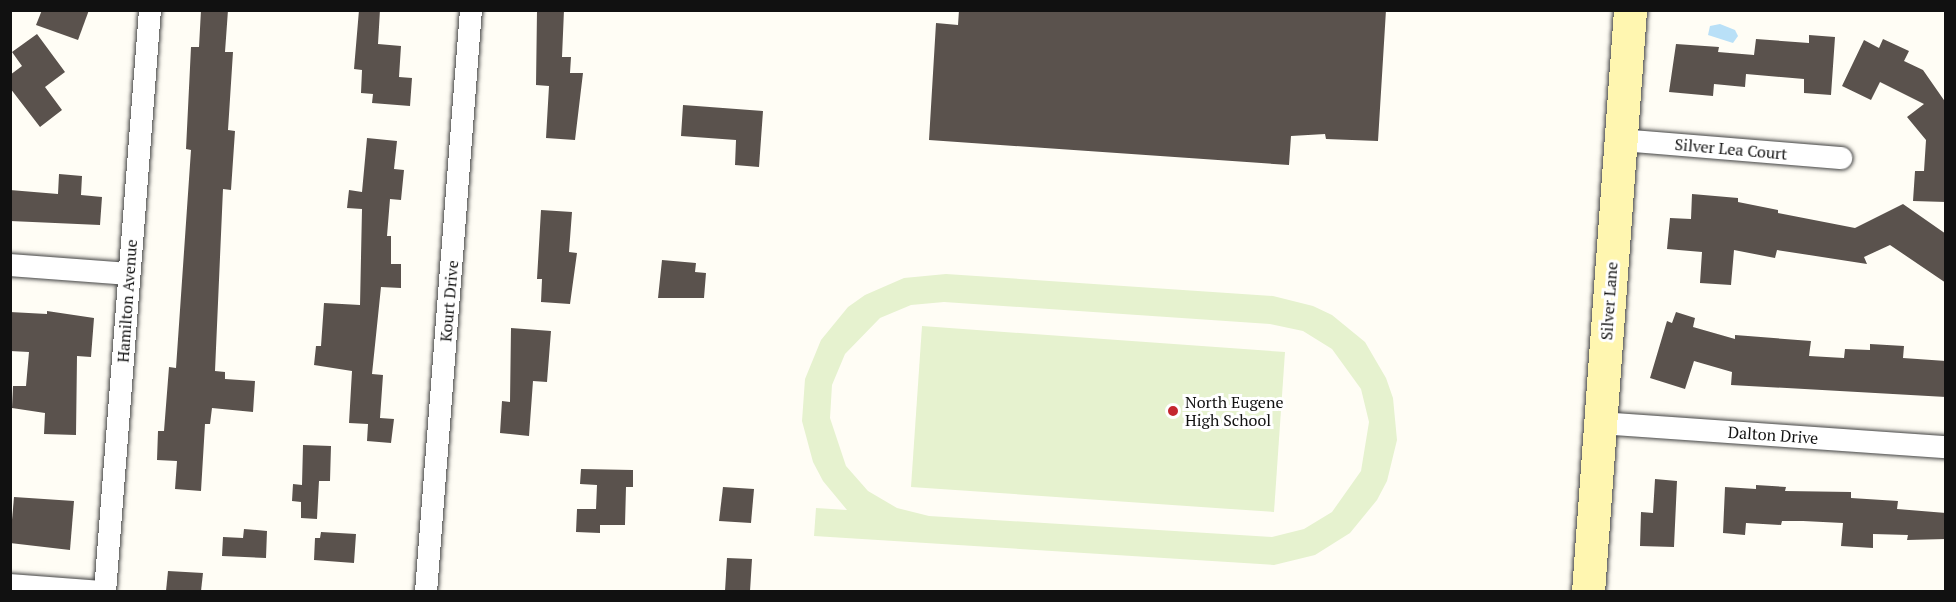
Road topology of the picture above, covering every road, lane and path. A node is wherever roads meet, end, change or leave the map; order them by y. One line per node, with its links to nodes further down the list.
1 (150, 10): 7 (street, Hamilton Avenue)
2 (471, 10): 12 (street, Kourt Drive)
3 (1630, 10): 4 (street, Silver Lane)
4 (1621, 140): 5 (street, Silver Lea Court); 8 (street, Silver Lane)
5 (1841, 158)
6 (10, 265): 7 (street)
7 (129, 274): 11 (street, Hamilton Avenue)
8 (1600, 423): 9 (street, Dalton Drive); 13 (street, Silver Lane)
9 (1946, 447)
10 (10, 585): 11 (street)
11 (103, 591)
12 (426, 591)
13 (1588, 591)

